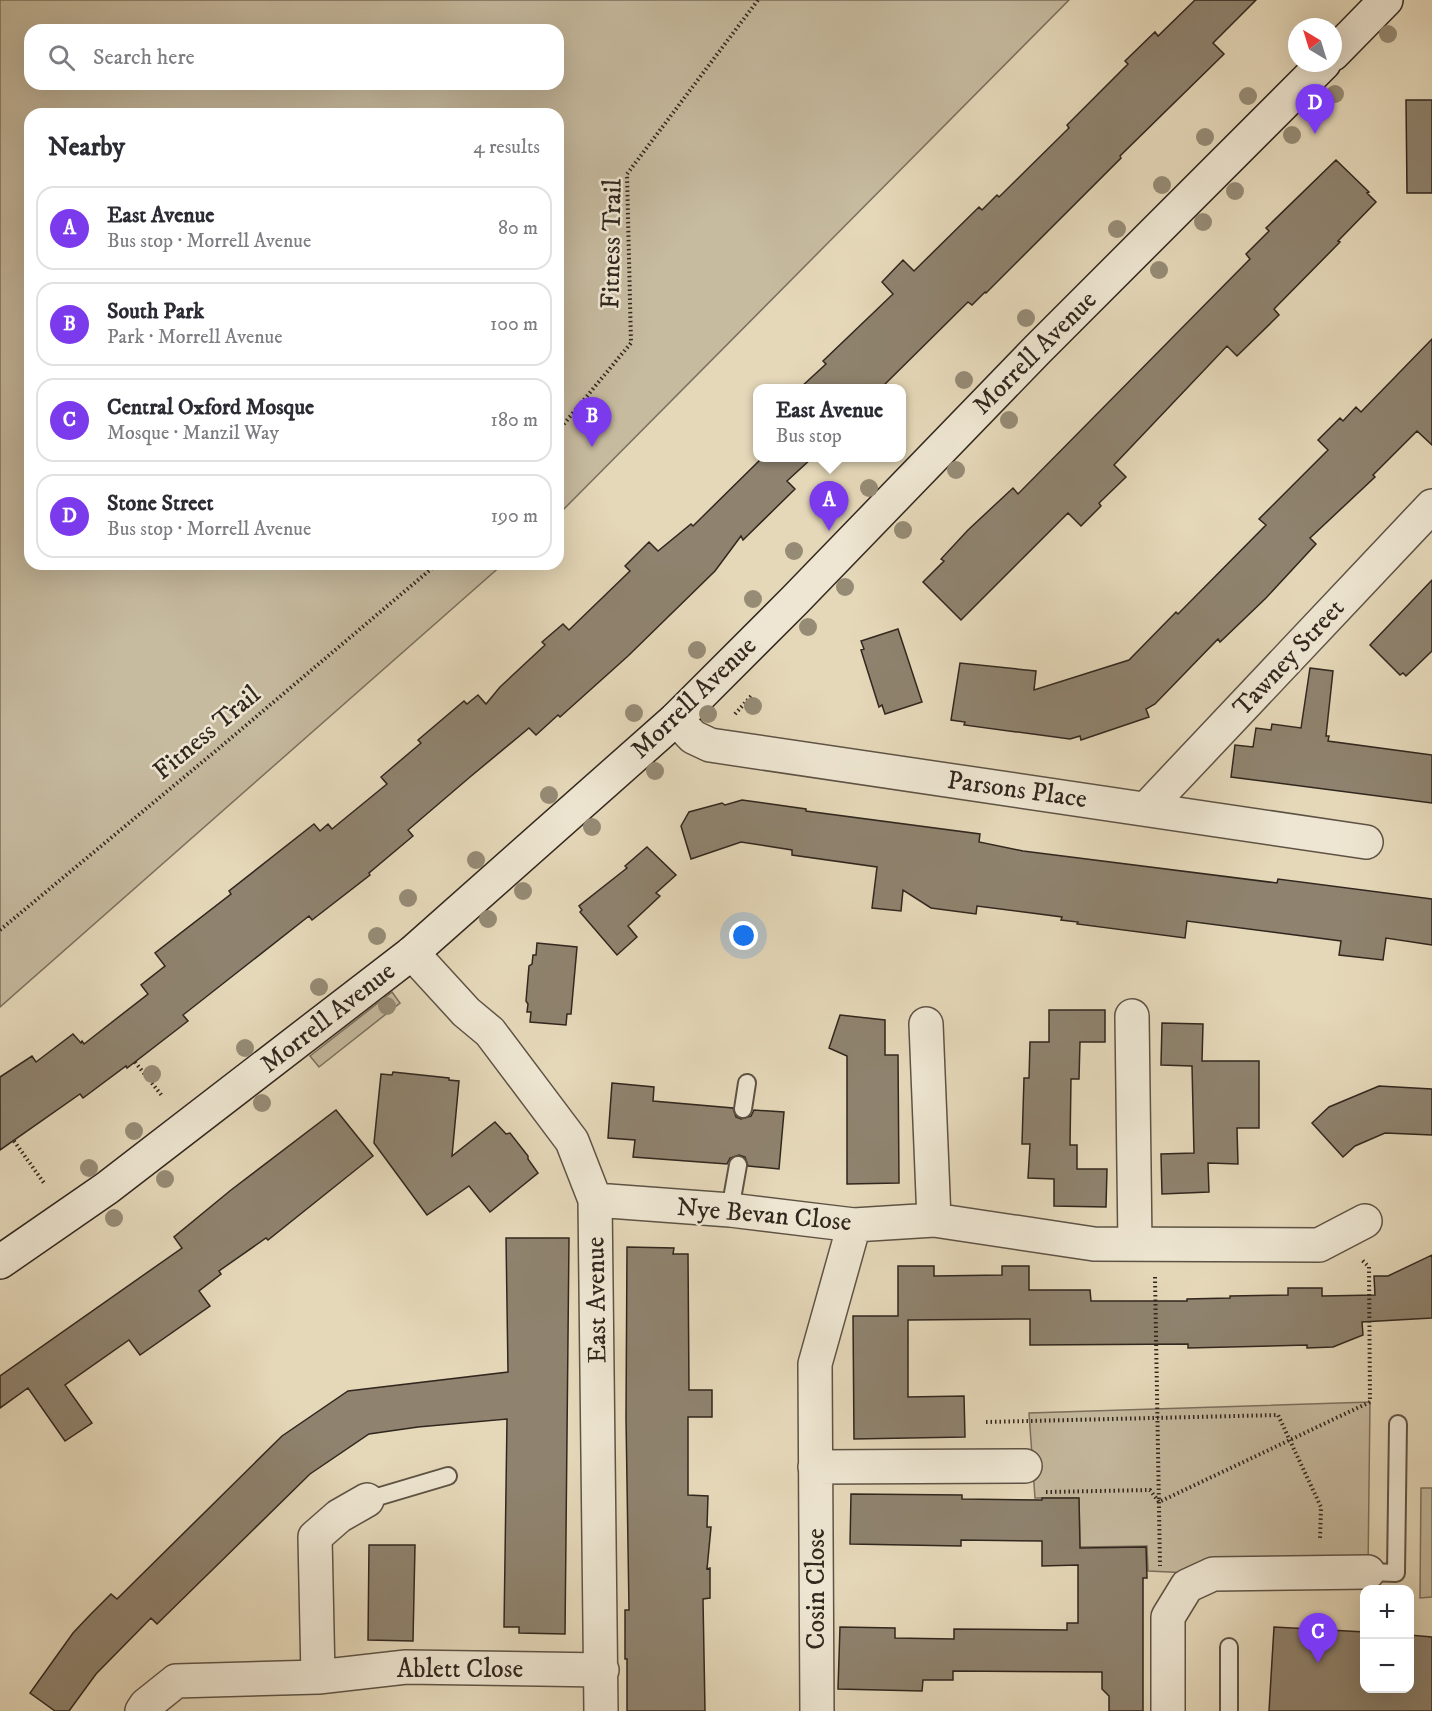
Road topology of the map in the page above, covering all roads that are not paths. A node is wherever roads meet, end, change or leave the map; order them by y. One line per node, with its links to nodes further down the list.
1 (1386, 0): 2 (street)
2 (1342, 45)
3 (1315, 72): 5 (street, Morrell Avenue)
4 (1432, 506): 6 (street, Tawney Street)
5 (676, 719): 6 (street, Parsons Place); 8 (street, Morrell Avenue)
6 (1146, 809): 7 (street, Parsons Place)
7 (1366, 842)
8 (412, 953): 14 (street, East Avenue); 20 (street, Morrell Avenue)
9 (1132, 1016): 19 (street)
10 (926, 1024): 16 (street)
11 (747, 1083): 12 (lane)
12 (743, 1109)
13 (738, 1165): 15 (lane)
14 (595, 1200): 15 (street, Nye Bevan Close); 28 (street, East Avenue)
15 (730, 1210): 17 (street, Nye Bevan Close)
16 (934, 1220): 17 (street, Nye Bevan Close); 19 (street, Nye Bevan Close)
17 (854, 1225): 23 (street, Cosin Close)
18 (1352, 1228): 19 (street, Nye Bevan Close)
19 (1135, 1244)
20 (0, 1262)
21 (1398, 1424): 26 (lane)
22 (1024, 1466): 23 (street)
23 (815, 1467): 32 (street, Cosin Close)
24 (448, 1476): 25 (lane)
25 (368, 1500): 29 (street)
26 (1368, 1572): 33 (street)
27 (1229, 1647): 34 (lane)
28 (602, 1670): 29 (street, Ablett Close); 31 (street, East Avenue)
29 (318, 1677): 30 (street, Ablett Close)
30 (142, 1711)
31 (601, 1711)
32 (817, 1711)
33 (1168, 1711)
34 (1229, 1711)

